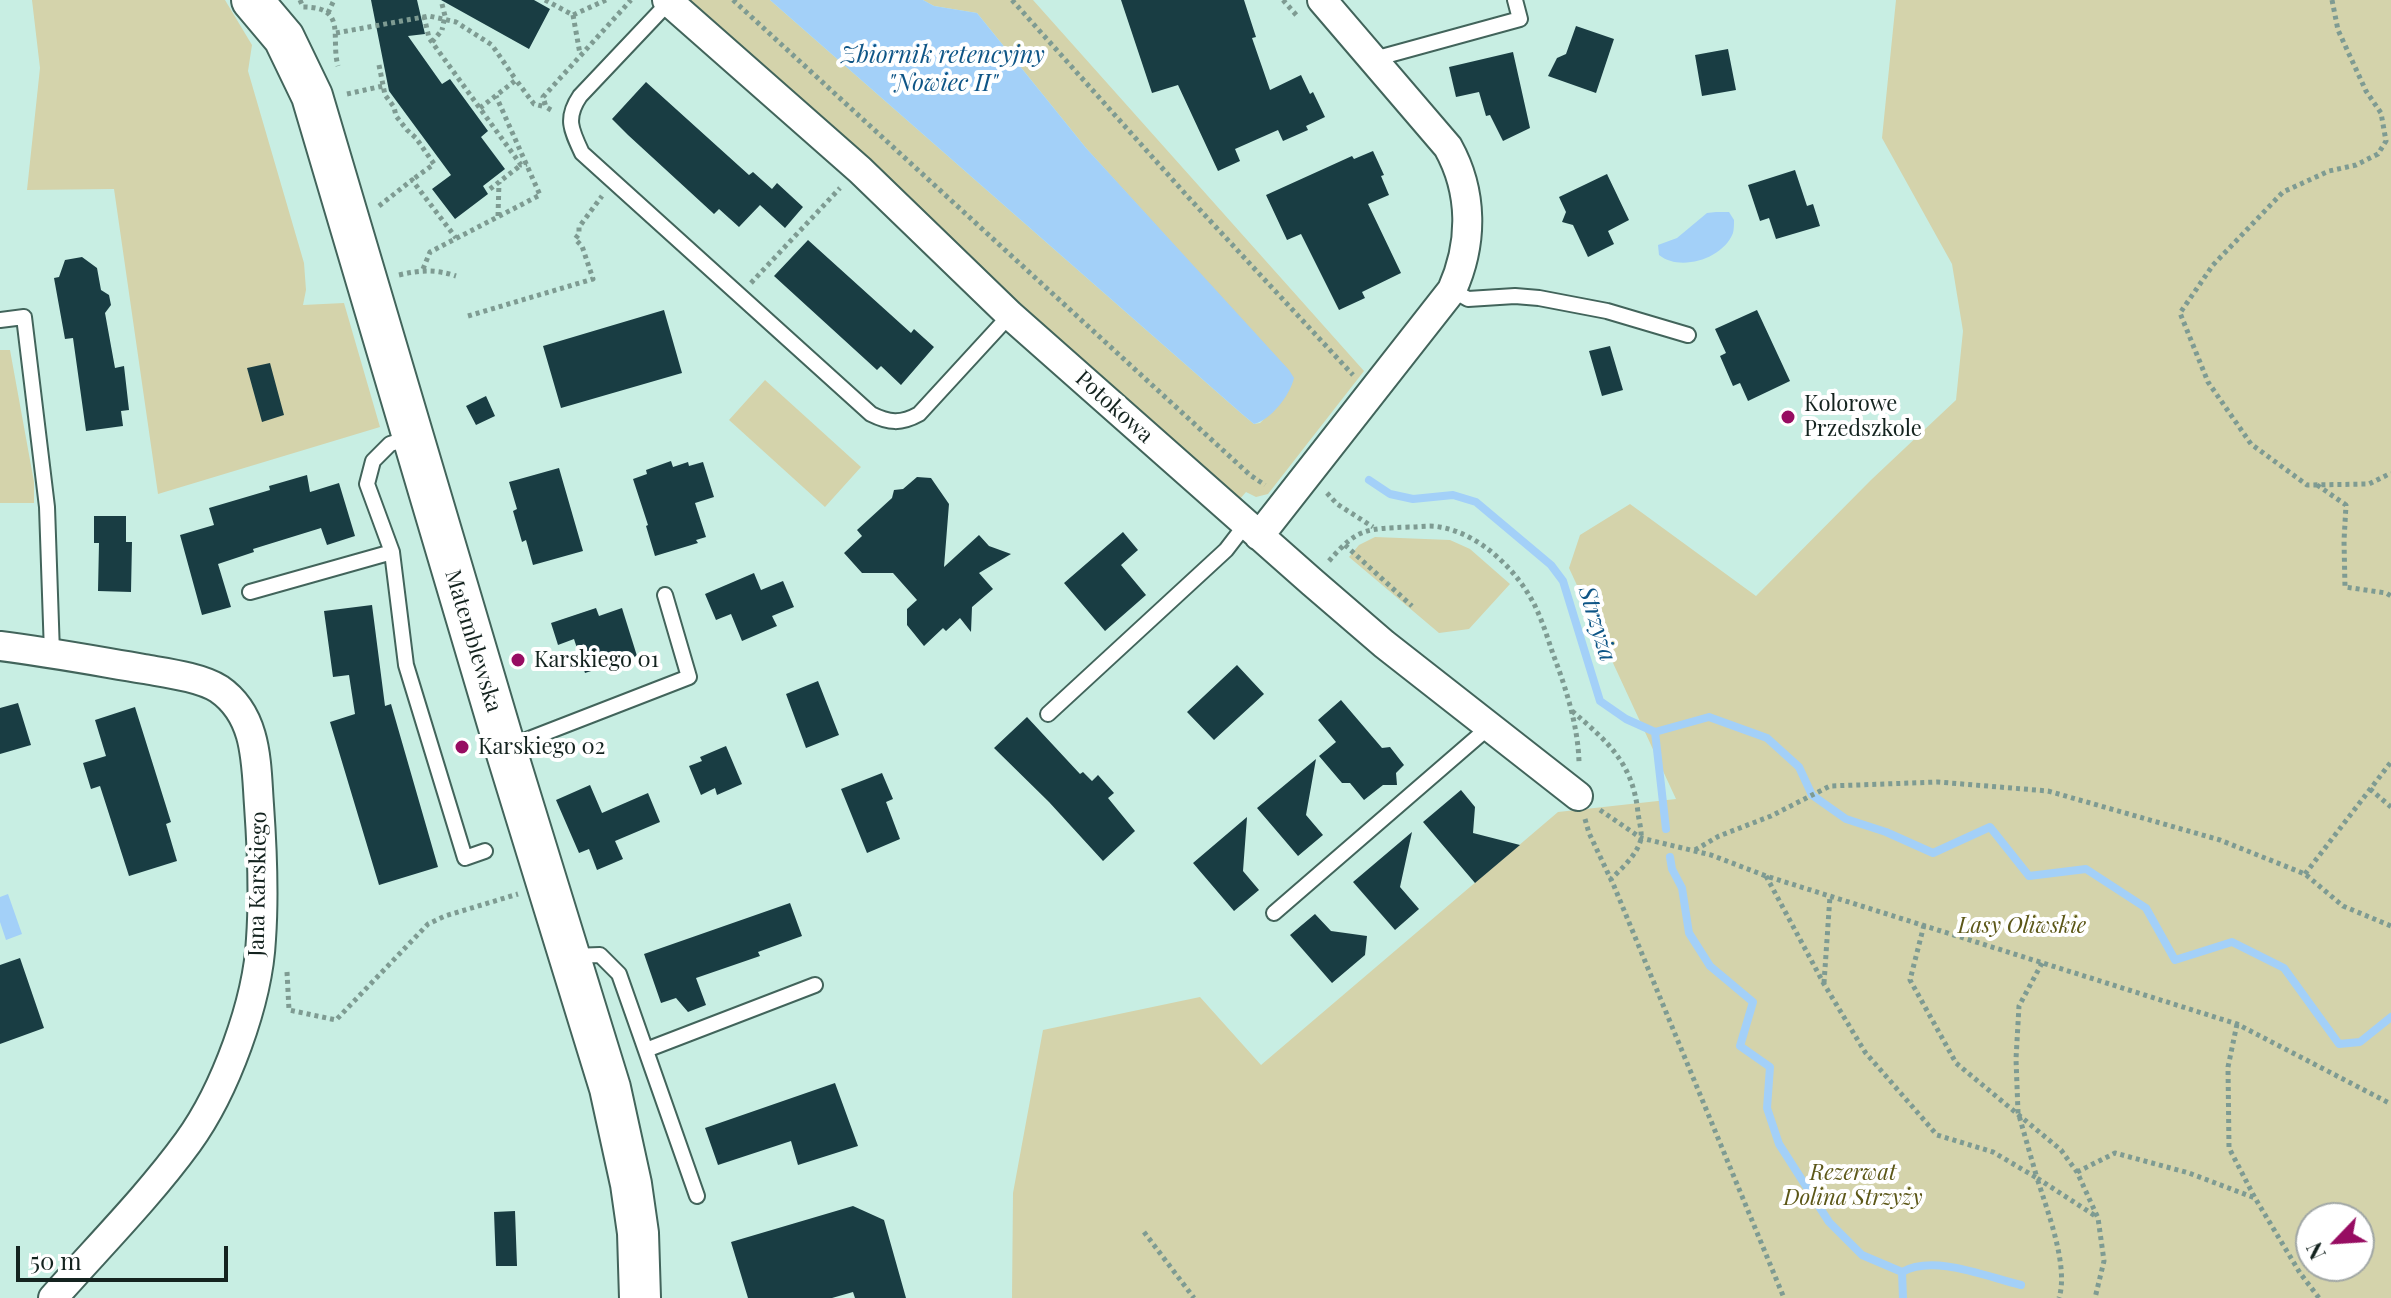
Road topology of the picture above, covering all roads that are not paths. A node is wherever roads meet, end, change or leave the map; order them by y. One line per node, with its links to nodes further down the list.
1 (252, 0): 6 (street, Matemblewska)
2 (276, 0): 6 (street, Matemblewska)
3 (1322, 0): 7 (street)
4 (1515, 0): 7 (lane)
5 (668, 1): 9 (street, Potokowa); 9 (lane)
6 (284, 38): 12 (street, Matemblewska)
7 (1374, 59): 8 (street)
8 (1452, 290): 11 (lane); 13 (street)
9 (1010, 315): 13 (street, Potokowa)
10 (0, 320): 18 (lane)
11 (1688, 335)
12 (413, 437): 14 (lane); 21 (street, Matemblewska)
13 (1252, 530): 19 (lane); 20 (street, Potokowa)
14 (392, 552): 15 (lane); 23 (lane)
15 (250, 592)
16 (665, 595): 21 (lane)
17 (0, 646): 18 (street, Jana Karskiego)
18 (52, 653): 29 (street, Jana Karskiego)
19 (1048, 714)
20 (1489, 727): 22 (street, Potokowa); 24 (lane)
21 (506, 748): 25 (street, Matemblewska)
22 (1578, 796)
23 (485, 851)
24 (1274, 913)
25 (569, 956): 27 (lane); 30 (street, Matemblewska)
26 (815, 985): 27 (lane)
27 (646, 1050): 28 (lane)
28 (697, 1196)
29 (58, 1296)
30 (640, 1298)

